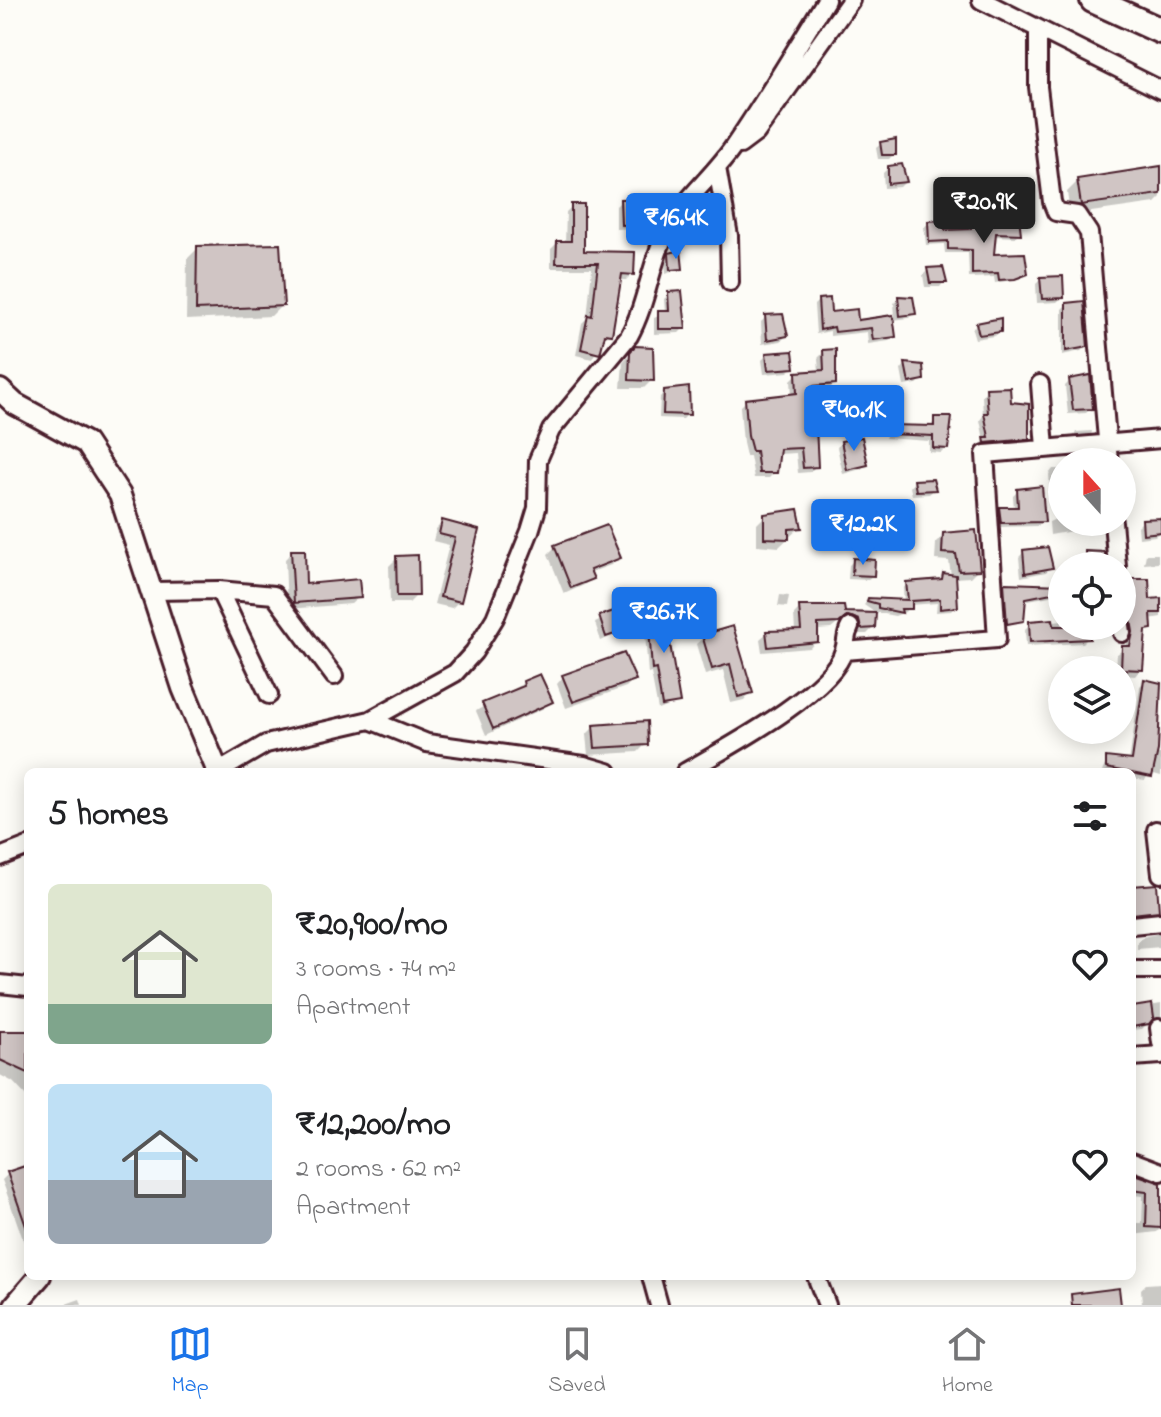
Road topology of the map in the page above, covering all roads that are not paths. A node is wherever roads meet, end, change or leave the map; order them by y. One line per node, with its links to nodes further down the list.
1 (826, 0): 8 (street)
2 (851, 0): 8 (street)
3 (981, 0): 5 (street)
4 (1093, 0): 6 (highway)
5 (1038, 31): 7 (street); 14 (street)
6 (1161, 31)
7 (1161, 90)
8 (729, 153): 9 (street)
9 (717, 168): 10 (street); 23 (street)
10 (730, 282)
11 (1040, 384): 15 (street)
12 (0, 390): 18 (main road)
13 (1161, 439): 14 (street)
14 (1107, 444): 15 (street); 16 (street)
15 (1045, 448): 20 (street)
16 (1107, 448)
17 (219, 590): 18 (street); 21 (street); 22 (street)
18 (153, 591): 24 (main road)
19 (850, 627): 20 (street)
20 (844, 651): 27 (street)
21 (334, 676)
22 (269, 695)
23 (370, 720): 25 (street); 26 (street)
24 (216, 768)
25 (225, 768)
26 (594, 768)
27 (691, 768)
28 (1156, 830): 31 (street)
29 (24, 848): 30 (street)
30 (0, 857)
31 (1161, 874)
32 (1161, 922): 33 (street)
33 (1136, 925)
34 (1136, 970): 35 (street)
35 (1161, 970)
36 (0, 984): 37 (street)
37 (24, 987)
38 (1161, 1055): 39 (street)
39 (1136, 1057)
40 (1136, 1163): 41 (street)
41 (1161, 1172)
42 (37, 1280): 45 (main road)
43 (652, 1280): 46 (street)
44 (818, 1280): 47 (street)
45 (15, 1305)
46 (659, 1305)
47 (827, 1305)

